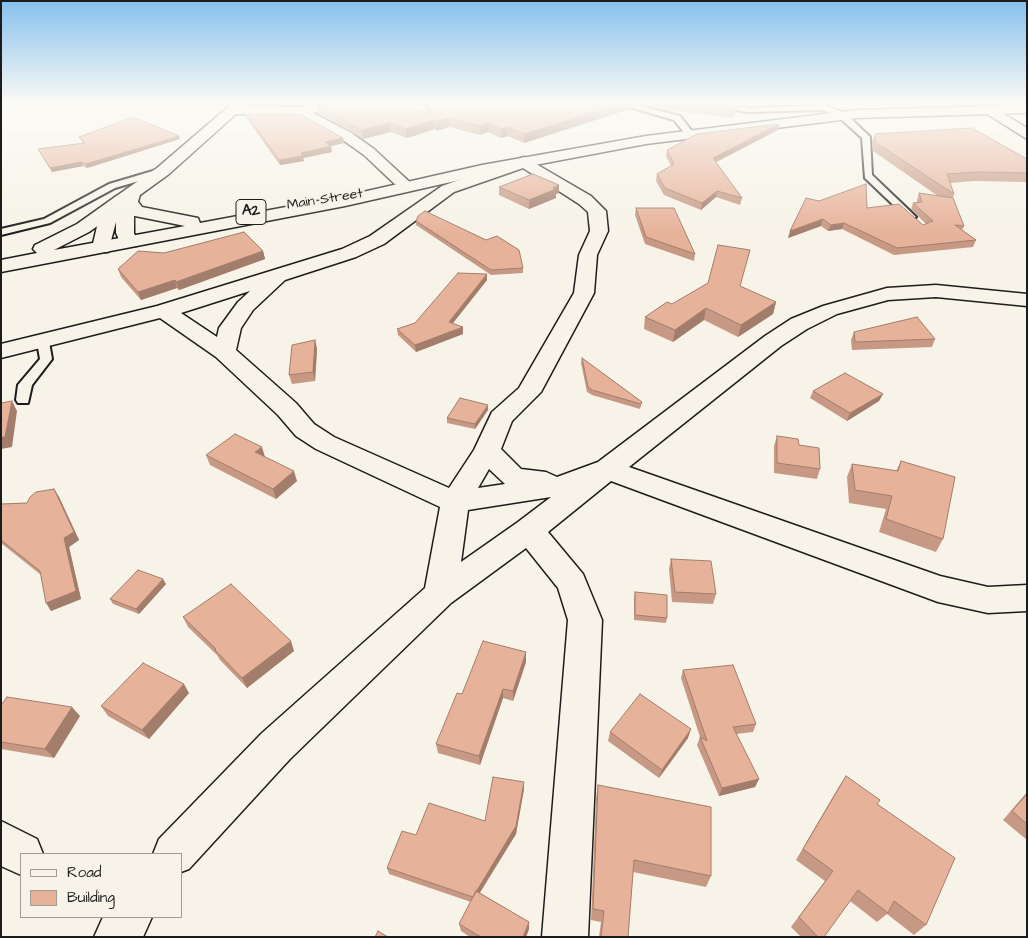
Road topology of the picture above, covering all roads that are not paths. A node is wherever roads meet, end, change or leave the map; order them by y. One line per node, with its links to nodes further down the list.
1 (193, 146): 6 (main road)
2 (360, 146): 7 (main road)
3 (620, 146): 5 (main road, Main Street / A2)
4 (866, 146): 11 (lane)
5 (524, 162): 7 (main road, Main Street / A2); 18 (main road); 25 (main road)
6 (163, 172): 9 (main road); 12 (lane)
7 (406, 187): 8 (main road, Main Street / A2)
8 (377, 192): 10 (main road, Main Street / A2); 13 (main road, Main Street / A2)
9 (128, 198): 10 (main road); 13 (main road); 14 (main road); 15 (main road)
10 (192, 222): 13 (main road, Main Street / A2)
11 (916, 222)
12 (1, 232)
13 (127, 238): 14 (main road, A2)
14 (101, 242): 15 (main road, A2); 17 (main road, A2)
15 (42, 249): 16 (main road, A2)
16 (1, 257)
17 (1, 266)
18 (280, 274): 20 (main road); 23 (main road)
19 (1027, 300): 26 (main road)
20 (164, 310): 21 (main road); 23 (main road)
21 (44, 342): 22 (main road); 24 (lane)
22 (1, 351)
23 (224, 352): 28 (main road)
24 (23, 400)
25 (488, 451): 27 (main road); 28 (main road)
26 (607, 469): 27 (main road); 29 (main road); 31 (main road)
27 (567, 485): 28 (main road)
28 (455, 502): 30 (main road)
29 (529, 530): 30 (main road); 35 (main road)
30 (440, 594): 34 (main road)
31 (1027, 598)
32 (1, 842): 33 (main road)
33 (20, 853)
34 (175, 853)
35 (565, 937)

